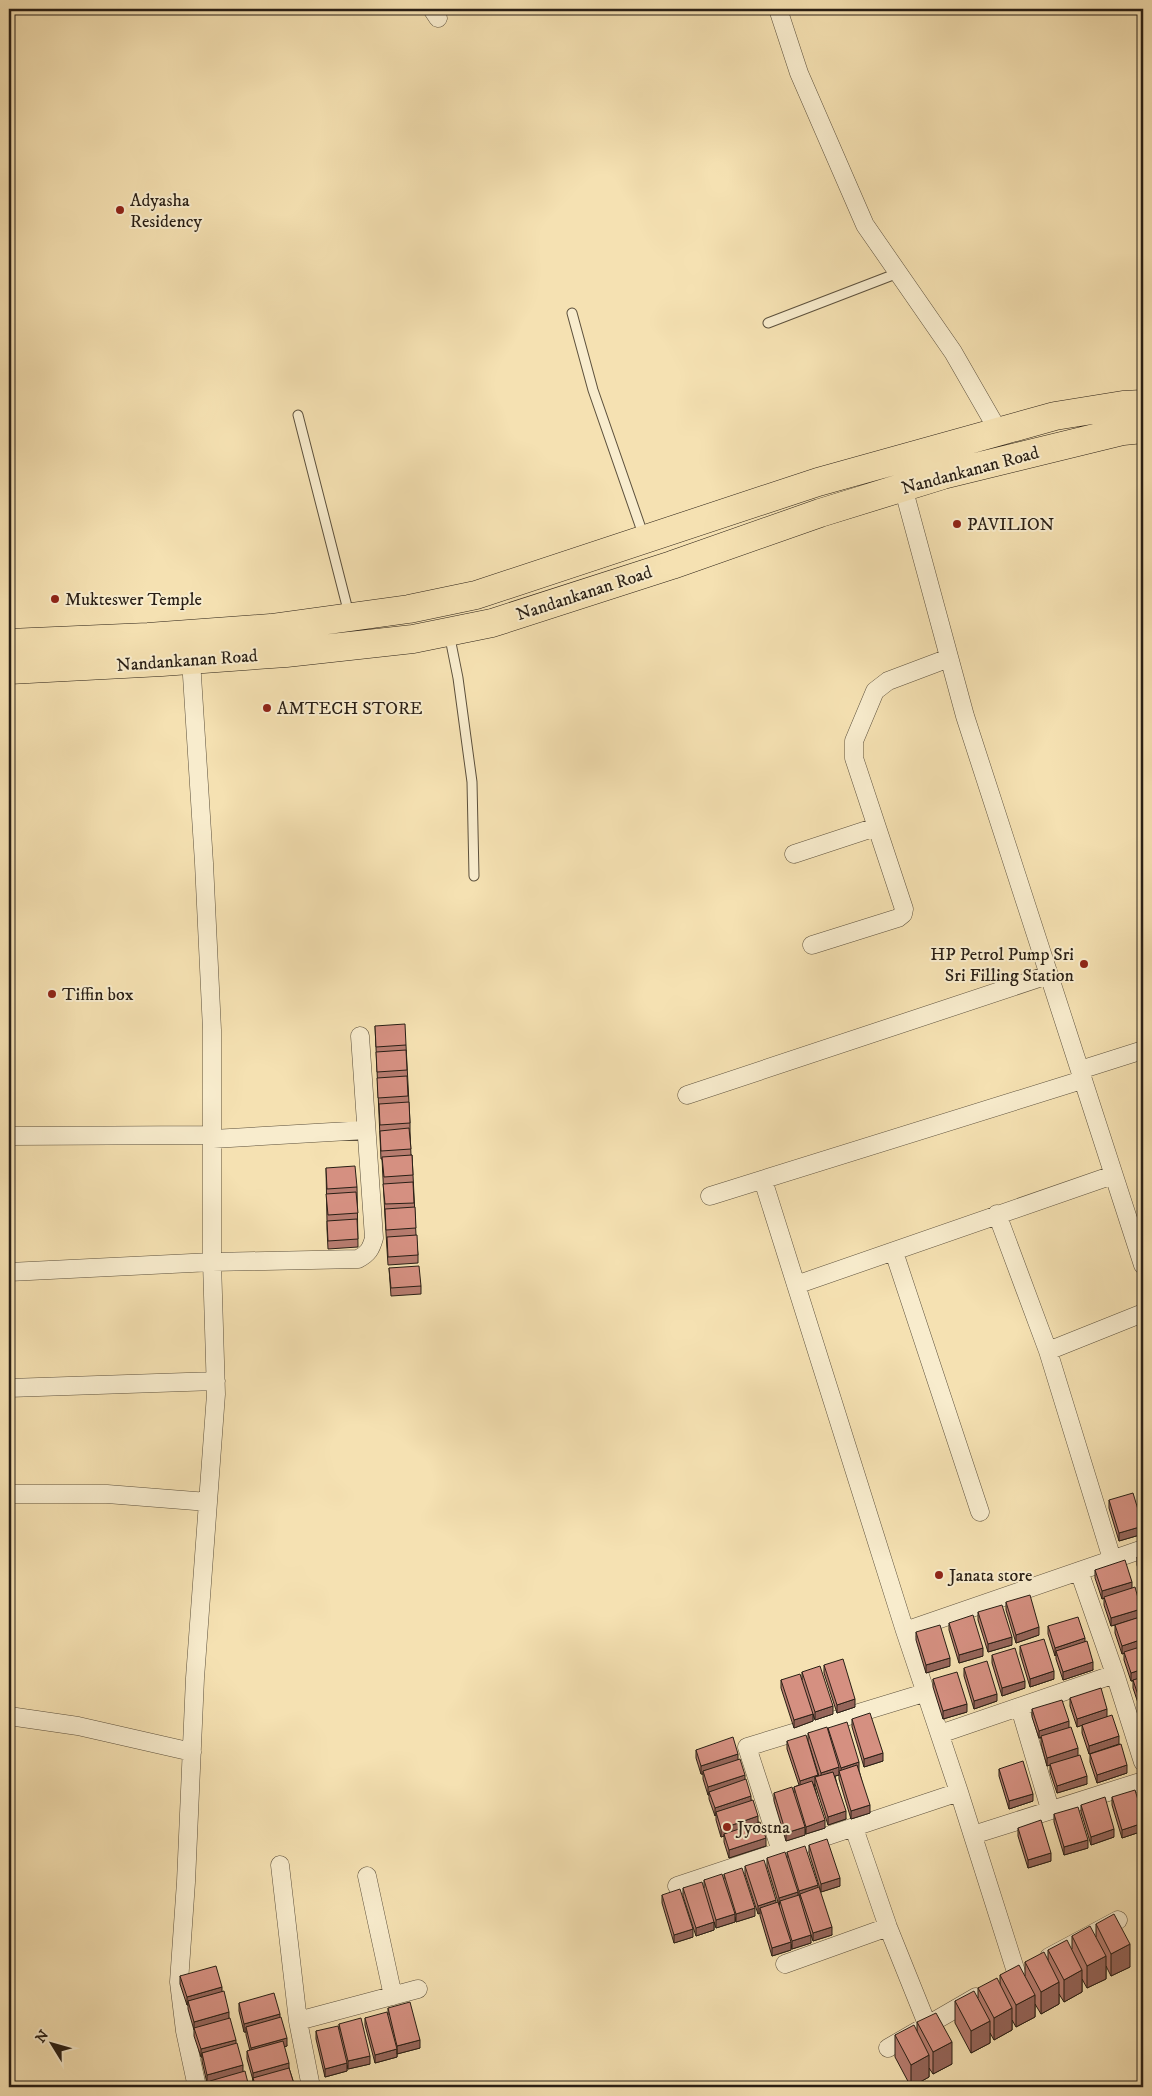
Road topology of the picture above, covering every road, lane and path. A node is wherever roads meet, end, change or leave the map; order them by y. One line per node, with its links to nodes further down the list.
1 (778, 9): 2 (street)
2 (898, 273): 4 (lane); 8 (street)
3 (572, 313): 12 (lane)
4 (768, 323)
5 (1143, 404): 8 (main road, Nandankanan Road)
6 (298, 415): 13 (lane)
7 (1143, 430): 10 (main road, Nandankanan Road)
8 (998, 432): 9 (main road, Nandankanan Road)
9 (830, 478): 11 (main road); 12 (main road, Nandankanan Road)
10 (903, 487): 11 (main road, Nandankanan Road); 16 (street)
11 (838, 507): 14 (main road, Nandankanan Road)
12 (645, 540): 13 (main road, Nandankanan Road)
13 (350, 616): 15 (main road, Nandankanan Road)
14 (449, 632): 17 (main road, Nandankanan Road); 21 (lane)
15 (9, 643)
16 (949, 658): 19 (street); 23 (street)
17 (191, 660): 18 (main road, Nandankanan Road); 30 (street)
18 (9, 670)
19 (876, 827): 20 (street); 22 (street)
20 (794, 854)
21 (474, 876)
22 (812, 945)
23 (1048, 975): 26 (street); 27 (street)
24 (360, 1036): 28 (street)
25 (1143, 1050): 26 (street)
26 (1081, 1075): 31 (street); 32 (street)
27 (687, 1095)
28 (366, 1130): 30 (street); 37 (street)
29 (9, 1136): 30 (street)
30 (213, 1137): 37 (street)
31 (1114, 1175): 34 (street); 35 (street)
32 (763, 1180): 33 (street); 40 (street)
33 (710, 1196)
34 (998, 1214): 36 (street); 42 (street)
35 (1140, 1240): 38 (street)
36 (894, 1252): 40 (street); 47 (street)
37 (212, 1262): 39 (street); 43 (street)
38 (1143, 1265)
39 (9, 1272)
40 (796, 1285): 51 (street)
41 (1143, 1314): 42 (street)
42 (1048, 1351): 49 (street)
43 (216, 1381): 44 (street); 46 (street)
44 (9, 1388)
45 (9, 1494): 46 (street)
46 (208, 1502): 57 (street)
47 (980, 1512)
48 (1143, 1549): 49 (street)
49 (1112, 1559): 50 (street)
50 (1079, 1571): 51 (street); 52 (street)
51 (904, 1631): 53 (street)
52 (1115, 1674): 54 (street); 58 (street)
53 (924, 1693): 56 (street); 64 (street)
54 (1020, 1708): 56 (street); 61 (street)
55 (9, 1716): 57 (street)
56 (940, 1734): 60 (street)
57 (192, 1752): 77 (street)
58 (1143, 1762)
59 (1143, 1781): 61 (street)
60 (959, 1792): 62 (street); 63 (street)
61 (1050, 1809): 63 (street)
62 (854, 1828): 64 (street); 69 (street)
63 (972, 1835): 71 (street)
64 (781, 1851): 67 (street)
65 (280, 1865): 74 (street)
66 (367, 1876): 73 (street)
67 (677, 1886)
68 (1118, 1920): 71 (street)
69 (888, 1927): 70 (street); 75 (street)
70 (784, 1964)
71 (1017, 1975): 75 (street)
72 (418, 1989): 73 (street)
73 (393, 1996): 74 (street)
74 (298, 2021): 78 (street)
75 (927, 2024): 76 (street)
76 (888, 2048)
77 (197, 2087)
78 (311, 2087)

